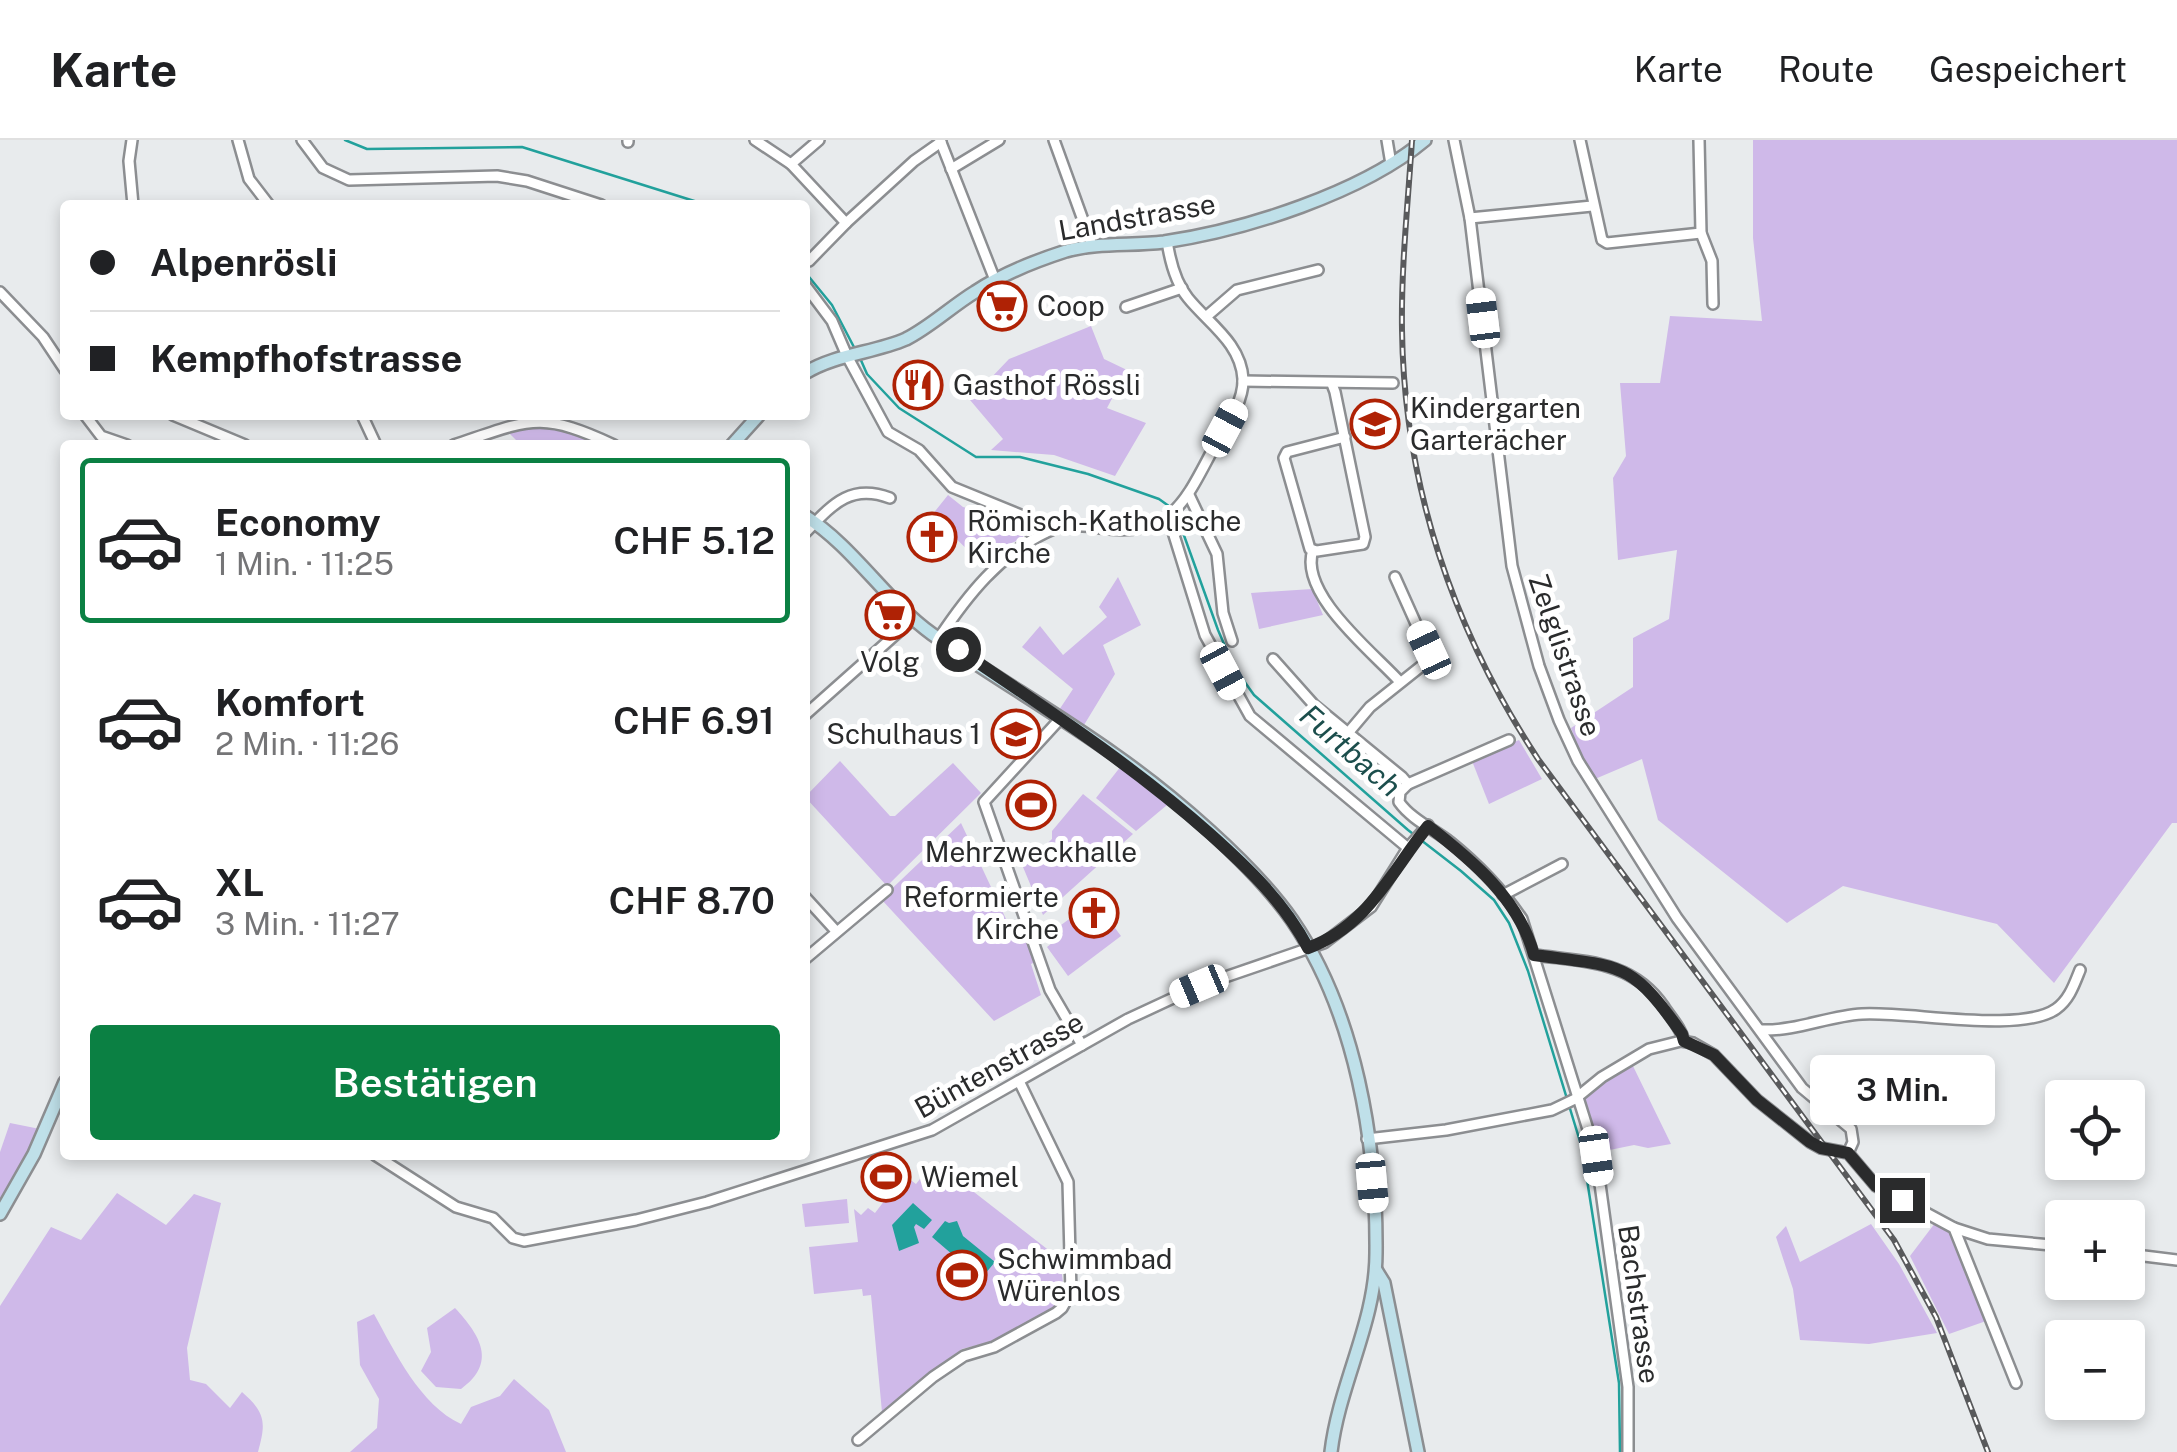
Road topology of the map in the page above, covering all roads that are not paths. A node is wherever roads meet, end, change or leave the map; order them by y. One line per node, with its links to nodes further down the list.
1 (132, 140): 17 (street)
2 (238, 140): 18 (street)
3 (302, 140): 19 (street)
4 (756, 140): 14 (street)
5 (818, 140): 14 (street)
6 (999, 140): 16 (street)
7 (1054, 140): 25 (street)
8 (1386, 140): 15 (street)
9 (1424, 140): 15 (street, Landstrasse)
10 (1454, 140): 21 (street, Zelglistrasse)
11 (1580, 140): 20 (street)
12 (1699, 140): 23 (street)
13 (940, 141): 16 (street); 22 (street)
14 (790, 164): 22 (street)
15 (1391, 164): 24 (street, Landstrasse)
16 (951, 169): 28 (street)
17 (133, 200)
18 (265, 200)
19 (586, 200)
20 (1592, 206): 21 (street); 23 (street)
21 (1470, 218): 81 (street, Zelglistrasse)
22 (846, 223): 26 (street)
23 (1701, 233): 32 (street)
24 (1166, 241): 25 (street, Landstrasse); 29 (street)
25 (1092, 245): 28 (street, Landstrasse)
26 (810, 259)
27 (1318, 270): 34 (street)
28 (994, 280): 35 (street, Landstrasse)
29 (1182, 288): 33 (street); 34 (street)
30 (810, 291): 35 (street)
31 (0, 292): 36 (street)
32 (1713, 304)
33 (1126, 307)
34 (1207, 316): 38 (street)
35 (853, 357): 37 (street, Landstrasse); 55 (street)
36 (60, 362)
37 (810, 372)
38 (1243, 381): 40 (street); 51 (street)
39 (1393, 383): 40 (street)
40 (1332, 384): 45 (street)
41 (87, 420): 46 (street)
42 (185, 420): 47 (street)
43 (570, 420): 48 (street); 49 (street)
44 (754, 420): 50 (street)
45 (1344, 437): 56 (street); 56 (street)
46 (113, 440)
47 (233, 440)
48 (479, 440)
49 (605, 440)
50 (736, 440)
51 (1189, 495): 53 (street); 58 (street)
52 (890, 498): 54 (street)
53 (1167, 517): 55 (street); 60 (street)
54 (810, 519): 59 (street)
55 (1046, 532): 61 (street)
56 (1313, 550): 64 (street)
57 (1395, 577): 64 (street)
58 (1221, 613): 60 (street); 62 (street)
59 (913, 619): 61 (street); 65 (street)
60 (1202, 619): 71 (street)
61 (939, 638): 66 (street)
62 (1232, 641)
63 (1272, 659): 67 (street)
64 (1400, 682): 67 (street)
65 (810, 712)
66 (1060, 718): 77 (street); 84 (street)
67 (1348, 732): 69 (street)
68 (1509, 740): 69 (street)
69 (1408, 784): 70 (street, Bachstrasse)
70 (1426, 828): 71 (street); 74 (street, Bachstrasse)
71 (1411, 845): 77 (street, Büntenstrasse)
72 (1562, 864): 74 (street)
73 (886, 890): 76 (street)
74 (1503, 894): 79 (street, Bachstrasse)
75 (810, 902): 76 (street)
76 (836, 930): 78 (street)
77 (1308, 948): 84 (street, Büntenstrasse); 89 (street)
78 (810, 954)
79 (1534, 955): 83 (street); 88 (street, Bachstrasse)
80 (2080, 970): 82 (street)
81 (1762, 1030): 82 (street); 85 (street, Zelglistrasse)
82 (1785, 1031): 85 (street)
83 (1684, 1041): 88 (street); 90 (street)
84 (1082, 1045): 86 (street, Büntenstrasse)
85 (1776, 1050): 90 (street, Zelglistrasse)
86 (1019, 1082): 91 (street, Büntenstrasse); 99 (street)
87 (60, 1094): 92 (street)
88 (1576, 1098): 89 (street); 102 (street, Bachstrasse)
89 (1367, 1139): 97 (street)
90 (1848, 1153): 93 (street)
91 (383, 1160)
92 (0, 1214)
93 (1954, 1228): 94 (street); 98 (street)
94 (2045, 1244)
95 (2145, 1256): 96 (street)
96 (2177, 1260)
97 (1376, 1270): 100 (street); 101 (street)
98 (2016, 1382)
99 (858, 1440)
100 (1331, 1452)
101 (1418, 1452)
102 (1628, 1452)

